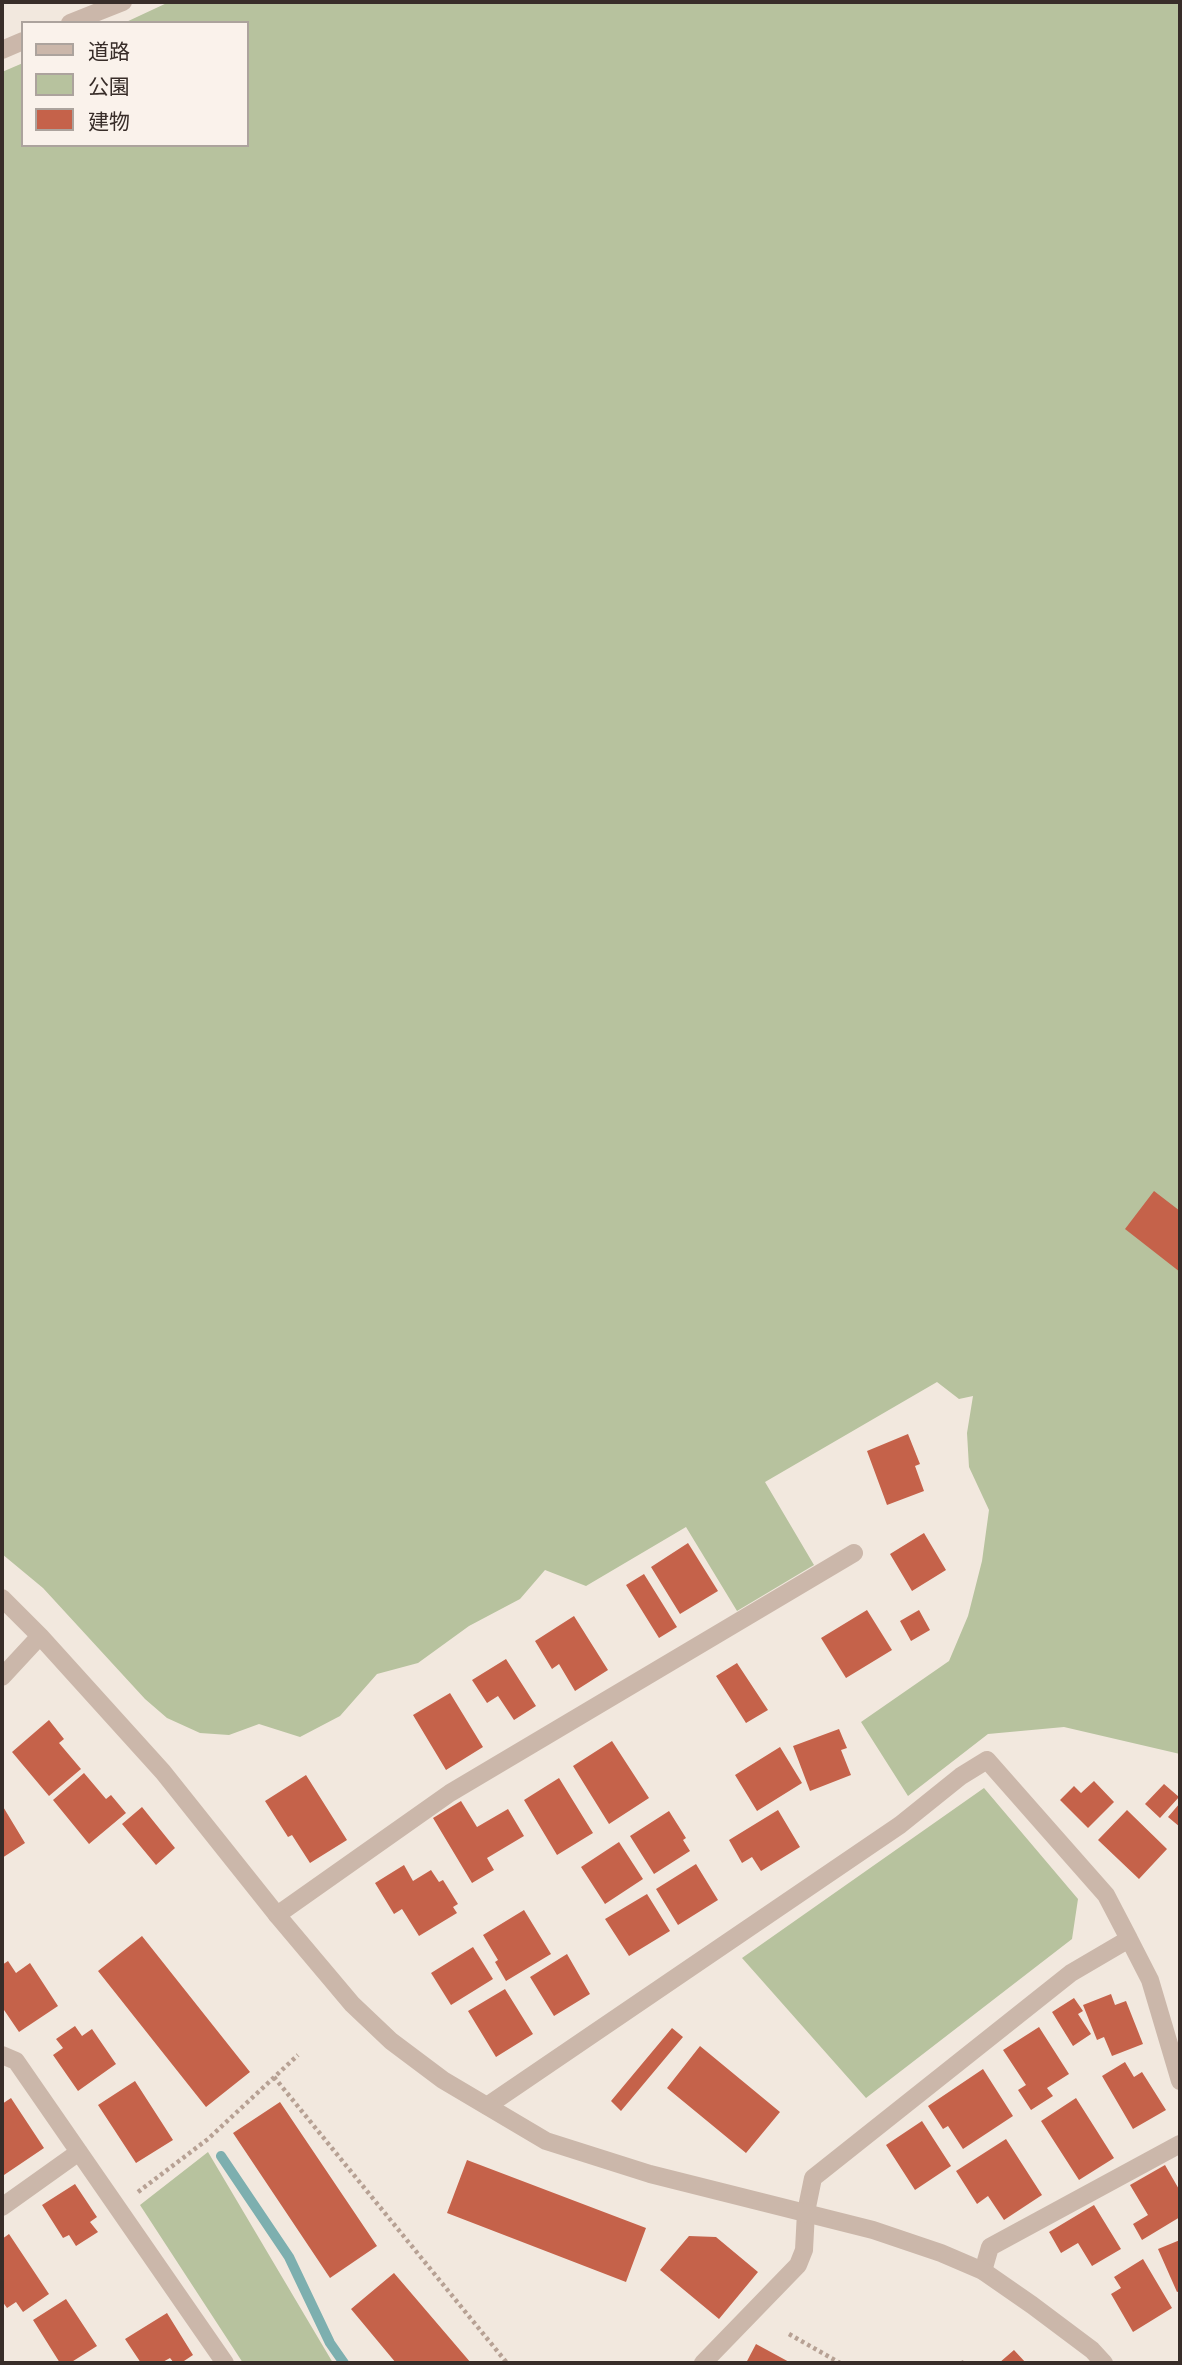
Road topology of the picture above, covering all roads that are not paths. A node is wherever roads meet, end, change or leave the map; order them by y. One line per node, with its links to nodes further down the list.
1 (123, 2): 2 (street)
2 (75, 21)
3 (21, 42): 4 (street)
4 (2, 50)
5 (854, 1553): 9 (street)
6 (2, 1598): 7 (street)
7 (40, 1636): 8 (street); 9 (street)
8 (2, 1676)
9 (277, 1915): 13 (street)
10 (1129, 1939): 12 (street); 13 (street); 17 (street)
11 (2, 2055): 15 (street)
12 (1180, 2081)
13 (487, 2106): 17 (street)
14 (1180, 2144): 18 (street)
15 (79, 2152): 16 (street); 19 (street)
16 (2, 2207)
17 (806, 2212): 18 (street); 20 (street)
18 (983, 2272): 21 (street)
19 (225, 2363)
20 (703, 2363)
21 (1104, 2363)

